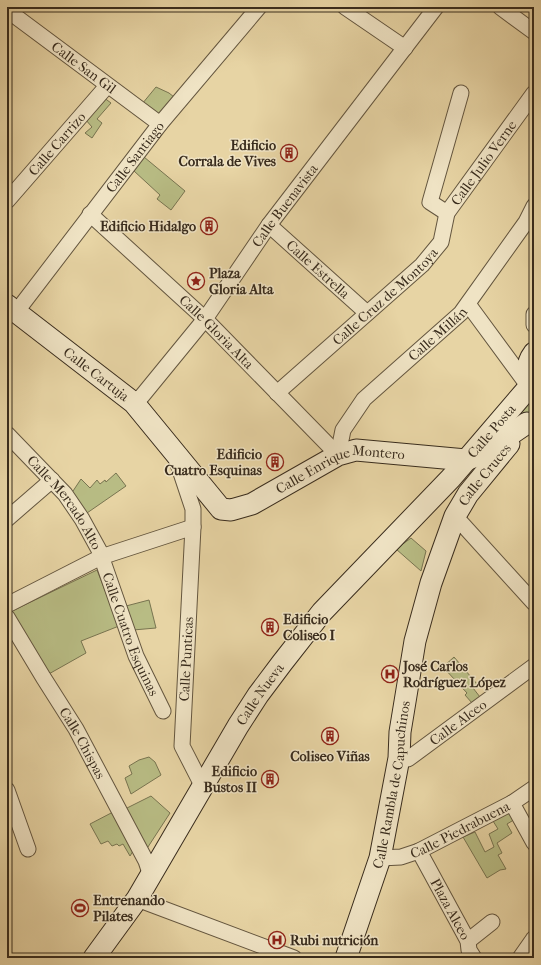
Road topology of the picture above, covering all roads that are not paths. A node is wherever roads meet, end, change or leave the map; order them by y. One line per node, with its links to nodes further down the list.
1 (259, 7): 11 (street, Calle Santiago)
2 (345, 7): 7 (street)
3 (436, 7): 7 (street, Calle Buenavista)
4 (500, 7): 6 (street)
5 (11, 12): 8 (street, Calle San Gil)
6 (534, 32)
7 (405, 48): 16 (street, Calle Buenavista)
8 (107, 86): 11 (street, Calle San Gil); 12 (street, Calle Carrizo)
9 (461, 93): 14 (street)
10 (534, 93): 14 (street, Calle Julio Verne)
11 (160, 124): 15 (street, Calle Santiago)
12 (7, 201)
13 (534, 206): 17 (street, Calle Millán)
14 (447, 213): 20 (street, Calle Cruz de Montoya)
15 (90, 214): 19 (street, Calle Santiago); 22 (street, Calle Gloria Alta)
16 (269, 225): 20 (street, Calle Estrella); 22 (street, Calle Buenavista)
17 (528, 227): 18 (street, Calle Millán)
18 (468, 304): 25 (street); 31 (street, Calle Millán)
19 (12, 308): 27 (main road, Calle Cartuja)
20 (367, 313): 26 (street, Calle Cruz de Montoya)
21 (534, 314): 23 (street)
22 (205, 319): 26 (street, Calle Gloria Alta); 27 (street, Calle Buenavista)
23 (534, 325)
24 (534, 353): 25 (main road)
25 (531, 386): 32 (main road, Calle Posta)
26 (277, 393): 31 (street, Calle Gloria Alta)
27 (134, 403): 30 (main road, Calle Cartuja)
28 (530, 421): 32 (main road, Calle Posta); 35 (main road, Calle Cruces)
29 (7, 434): 33 (street, Calle Mercado Alto)
30 (175, 454): 34 (main road, Calle Cartuja); 37 (street, Calle Cartuja)
31 (338, 456): 32 (main road, Calle Enrique Montero); 34 (main road, Calle Enrique Montero)
32 (466, 460): 45 (main road, Calle Nueva)
33 (52, 480): 36 (street); 38 (street, Calle Mercado Alto)
34 (221, 509)
35 (455, 516): 39 (street); 44 (main road, Calle Rambla de Capuchinos)
36 (7, 519)
37 (193, 527): 38 (street); 45 (street, Calle Punticas)
38 (101, 556): 40 (street); 43 (street, Calle Cuatro Esquinas)
39 (534, 604)
40 (7, 605)
41 (7, 617): 53 (street, Calle Chispas)
42 (534, 666): 44 (street, Calle Alceo)
43 (163, 711)
44 (398, 758): 52 (main road, Calle Rambla de Capuchinos)
45 (203, 787): 53 (main road, Calle Nueva)
46 (534, 788): 48 (street, Calle Piedrabuena)
47 (7, 790): 50 (street)
48 (512, 803): 49 (street); 51 (street, Calle Piedrabuena)
49 (534, 844)
50 (28, 848)
51 (419, 851): 52 (street, Calle Piedrabuena); 57 (street, Plaza Alceo)
52 (380, 858): 60 (main road, Calle Rambla de Capuchinos)
53 (150, 873): 54 (main road, Calle Nueva)
54 (137, 899): 58 (main road, Calle Nueva); 59 (street)
55 (492, 922): 57 (street, Plaza Alceo)
56 (534, 938): 62 (street)
57 (468, 941): 61 (street)
58 (94, 958)
59 (294, 958)
60 (346, 958)
61 (474, 958)
62 (520, 958)

